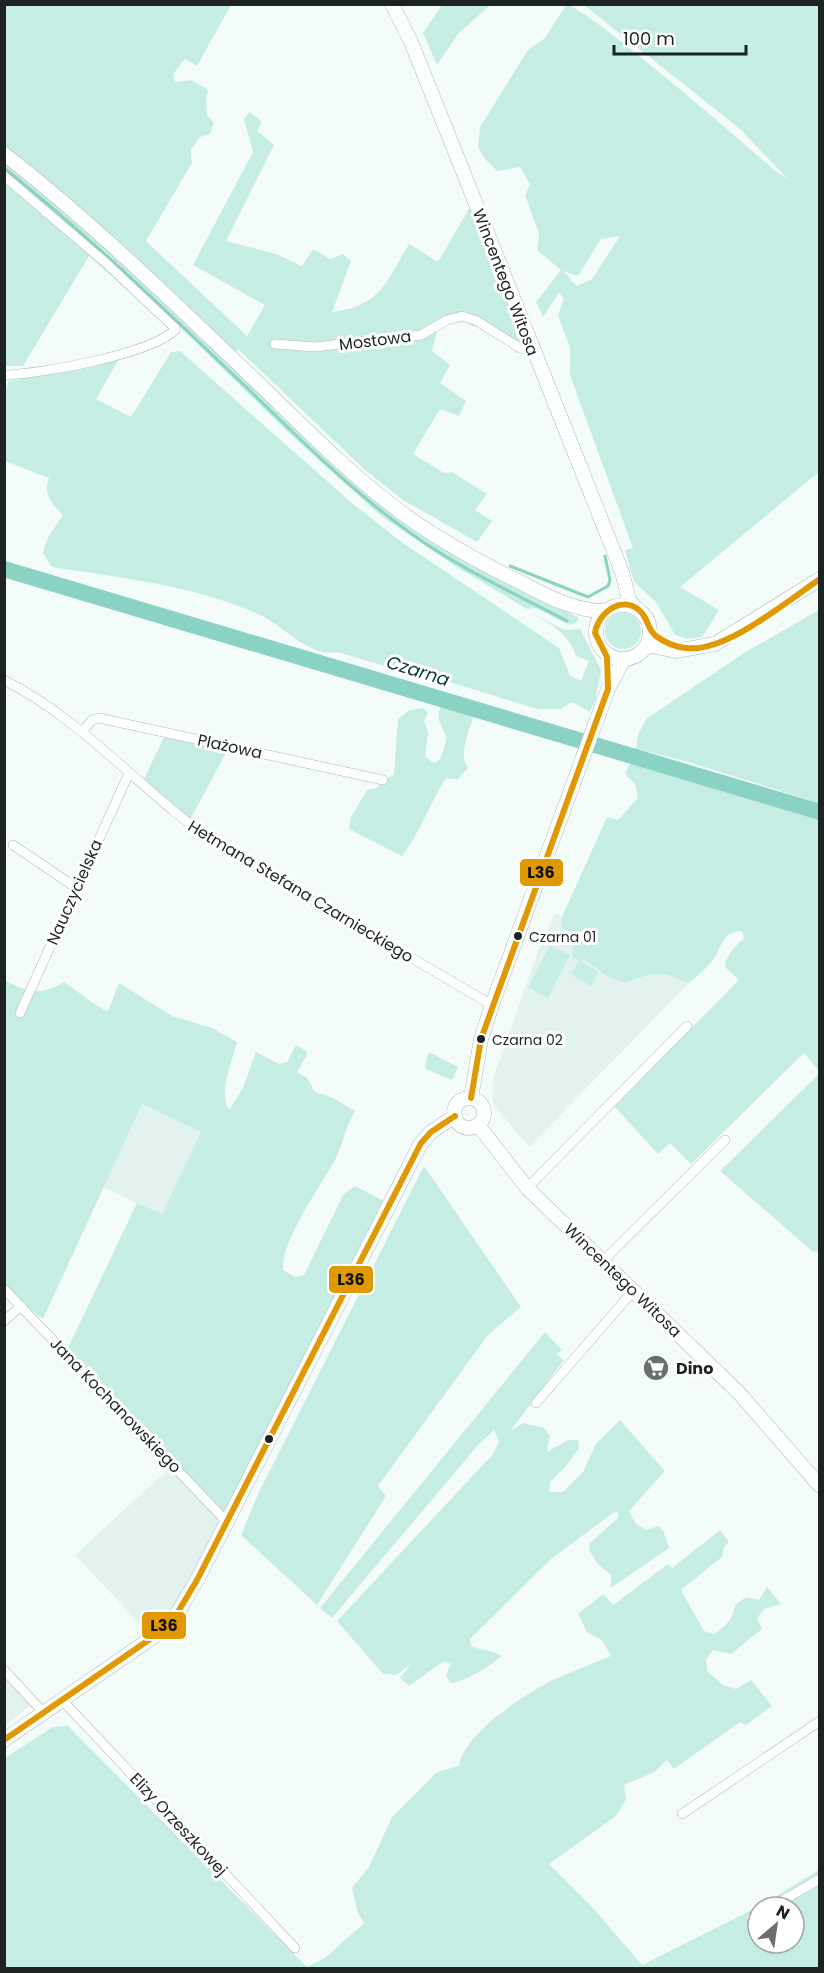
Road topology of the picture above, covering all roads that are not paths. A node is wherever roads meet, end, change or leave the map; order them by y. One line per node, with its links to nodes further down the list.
1 (392, 4): 5 (main road, Wincentego Witosa)
2 (4, 154): 9 (main road)
3 (4, 176): 6 (street)
4 (275, 345): 5 (street, Mostowa)
5 (533, 351): 7 (main road, Wincentego Witosa)
6 (4, 375)
7 (616, 562): 10 (main road, Wincentego Witosa); 11 (main road, Wincentego Witosa)
8 (819, 579): 15 (main road)
9 (559, 601): 11 (main road); 12 (main road)
10 (636, 608): 11 (main road); 13 (main road)
11 (608, 609): 12 (main road)
12 (596, 628): 16 (main road)
13 (651, 630): 14 (main road); 15 (main road)
14 (645, 648): 15 (main road); 17 (main road)
15 (682, 648)
16 (606, 654): 17 (main road); 19 (main road)
17 (624, 659): 19 (main road)
18 (4, 680): 20 (street, Hetmana Stefana Czarnieckiego)
19 (608, 689): 25 (main road)
20 (83, 731): 21 (street, Hetmana Stefana Czarnieckiego); 22 (street, Plażowa)
21 (129, 773): 24 (street, Nauczycielska); 25 (street, Hetmana Stefana Czarnieckiego)
22 (383, 780)
23 (13, 845): 24 (street)
24 (75, 887): 26 (street, Nauczycielska)
25 (492, 1005): 28 (main road)
26 (20, 1012)
27 (687, 1026): 32 (street)
28 (471, 1098): 29 (main road); 30 (main road)
29 (454, 1116): 30 (main road); 40 (main road)
30 (478, 1125): 32 (main road, Wincentego Witosa)
31 (724, 1140): 33 (street)
32 (527, 1188): 33 (main road, Wincentego Witosa)
33 (603, 1261): 35 (main road, Wincentego Witosa)
34 (4, 1289): 36 (street, Jana Kochanowskiego)
35 (634, 1290): 38 (street); 39 (main road, Wincentego Witosa)
36 (21, 1306): 37 (street); 40 (street, Jana Kochanowskiego)
37 (4, 1321)
38 (536, 1403)
39 (819, 1486)
40 (227, 1522): 42 (main road)
41 (4, 1670): 43 (street)
42 (62, 1700): 43 (main road); 49 (street, Elizy Orzeszkowej)
43 (44, 1713): 45 (main road)
44 (819, 1721): 46 (street)
45 (4, 1740)
46 (682, 1814)
47 (819, 1879): 48 (street)
48 (792, 1895)
49 (295, 1948)

